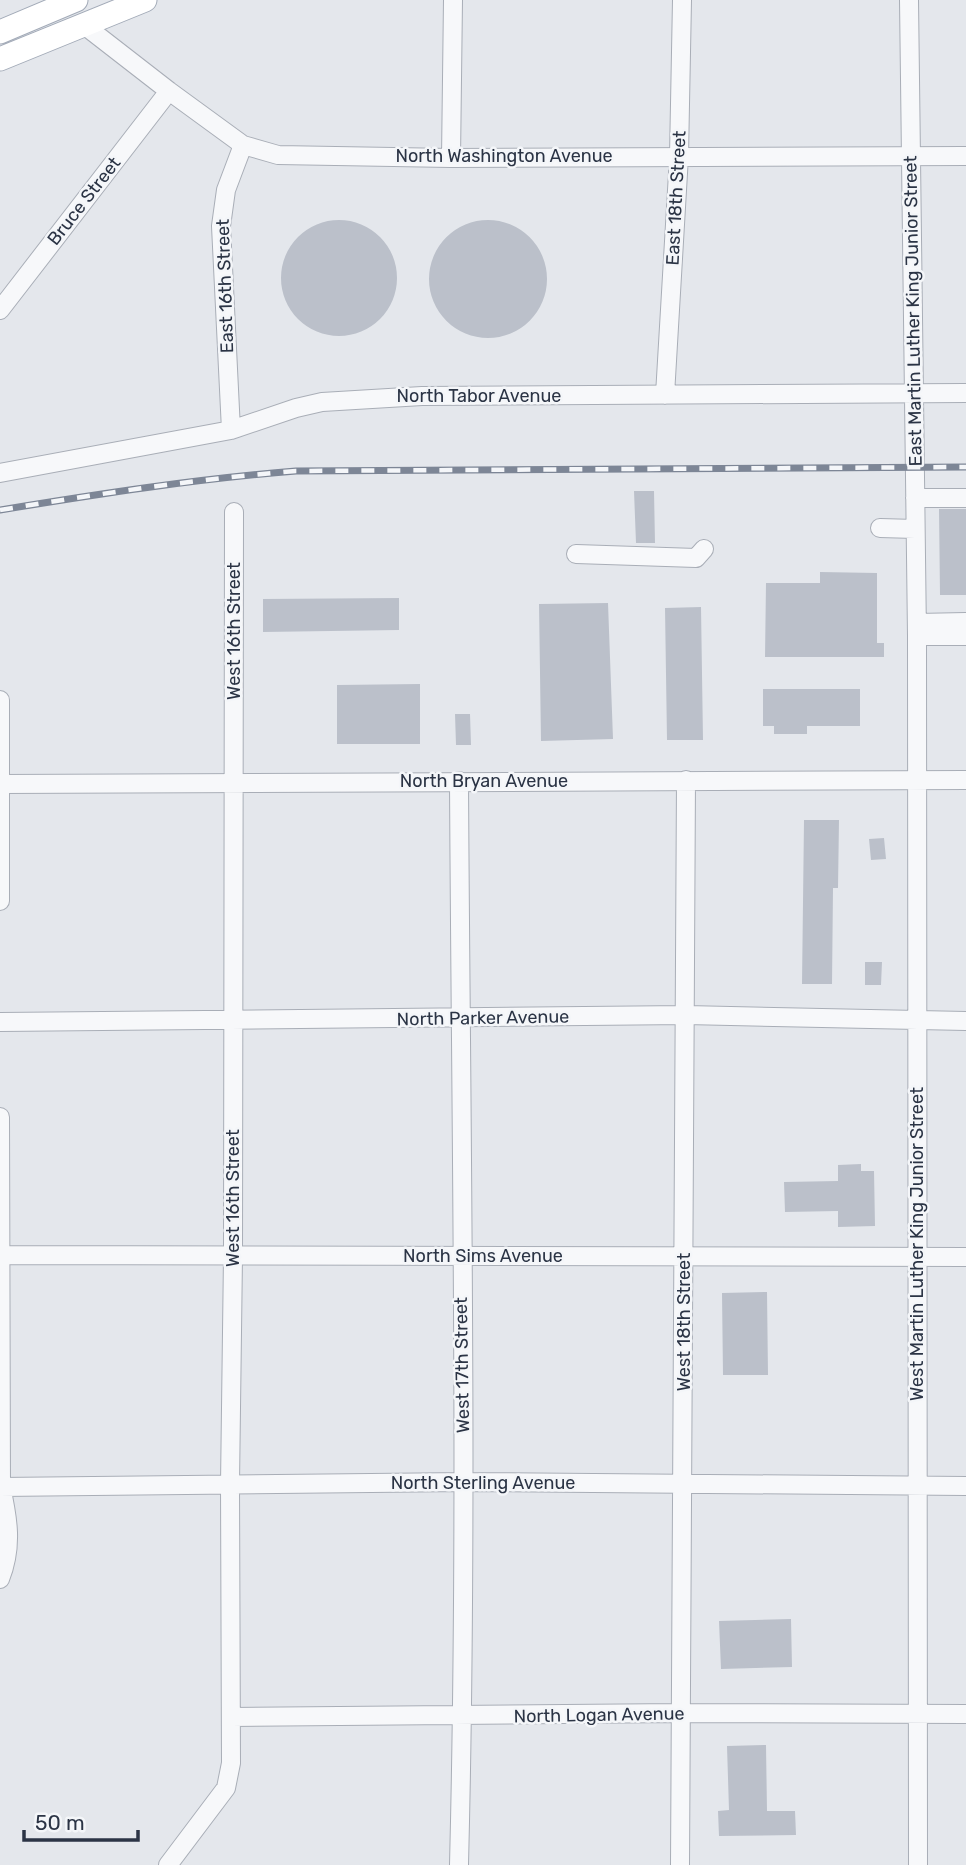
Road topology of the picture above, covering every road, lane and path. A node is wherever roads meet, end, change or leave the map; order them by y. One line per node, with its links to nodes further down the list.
1 (110, 0): 7 (main road)
2 (145, 0): 7 (main road)
3 (453, 0): 16 (street)
4 (682, 0): 13 (street, East 18th Street)
5 (909, 0): 14 (street, East Martin Luther King Junior Street)
6 (61, 2): 8 (main road); 9 (main road)
7 (84, 25): 10 (main road); 11 (street, North Washington Avenue)
8 (0, 32)
9 (0, 46)
10 (0, 59)
11 (169, 91): 12 (street, North Washington Avenue); 17 (street, Bruce Street)
12 (243, 145): 16 (street, North Washington Avenue); 21 (street, East 16th Street)
13 (679, 156): 14 (street, North Washington Avenue); 16 (street, North Washington Avenue); 20 (street, East 18th Street)
14 (911, 156): 15 (street, North Washington Avenue); 18 (street, East Martin Luther King Junior Street)
15 (966, 156)
16 (452, 158)
17 (0, 310)
18 (912, 393): 19 (street, North Tabor Avenue); 20 (street, North Tabor Avenue); 23 (street, East Martin Luther King Junior Street)
19 (966, 393)
20 (666, 395): 21 (street, North Tabor Avenue)
21 (231, 430): 22 (street, North Tabor Avenue)
22 (0, 473)
23 (915, 498): 24 (street); 27 (street, East Martin Luther King Junior Street)
24 (966, 498)
25 (234, 512): 38 (street, West 16th Street)
26 (880, 528): 27 (street)
27 (915, 530): 31 (street, East Martin Luther King Junior Street)
28 (704, 549): 29 (street)
29 (576, 554)
30 (966, 622): 31 (street)
31 (917, 629): 32 (street); 36 (street, West Martin Luther King Junior Street)
32 (966, 636)
33 (0, 700): 39 (street)
34 (459, 780): 35 (street, North Bryan Avenue); 38 (street, North Bryan Avenue); 42 (street, West 17th Street)
35 (686, 780): 36 (street, North Bryan Avenue); 41 (street, West 18th Street)
36 (916, 780): 37 (street, North Bryan Avenue); 46 (street, West Martin Luther King Junior Street)
37 (966, 780)
38 (234, 783): 39 (street, North Bryan Avenue); 43 (street, West 16th Street)
39 (1, 784): 40 (street)
40 (0, 901)
41 (686, 1016): 42 (street, North Parker Avenue); 46 (street, North Parker Avenue); 52 (street, West 18th Street)
42 (460, 1018): 43 (street, North Parker Avenue); 50 (street, West 17th Street)
43 (234, 1019): 45 (street, North Parker Avenue); 49 (street, West 16th Street)
44 (966, 1021): 46 (street, North Parker Avenue)
45 (0, 1022)
46 (916, 1022): 51 (street, West Martin Luther King Junior Street)
47 (0, 1117): 48 (street)
48 (1, 1255): 49 (street, North Sims Avenue); 59 (street)
49 (233, 1256): 50 (street, North Sims Avenue); 56 (street, West 16th Street)
50 (461, 1256): 52 (street, North Sims Avenue); 54 (street, West 17th Street)
51 (917, 1256): 52 (street, North Sims Avenue); 53 (street, North Sims Avenue); 57 (street, West Martin Luther King Junior Street)
52 (684, 1257): 55 (street, West 18th Street)
53 (966, 1257)
54 (464, 1482): 55 (street, North Sterling Avenue); 56 (street, North Sterling Avenue); 65 (street, West 17th Street)
55 (682, 1483): 57 (street, North Sterling Avenue); 61 (street, West 18th Street)
56 (230, 1484): 59 (street, North Sterling Avenue); 64 (street, West 16th Street)
57 (916, 1486): 58 (street, North Sterling Avenue); 63 (street, West Martin Luther King Junior Street)
58 (966, 1486)
59 (0, 1487): 60 (street)
60 (0, 1579)
61 (679, 1713): 63 (street, North Logan Avenue); 65 (street, North Logan Avenue); 68 (street, West 18th Street)
62 (966, 1714): 63 (street, North Logan Avenue)
63 (917, 1715): 69 (street, West Martin Luther King Junior Street)
64 (231, 1717): 65 (street, North Logan Avenue); 66 (street, West 16th Street)
65 (463, 1717): 67 (street, West 17th Street)
66 (167, 1865)
67 (459, 1865)
68 (680, 1865)
69 (918, 1865)

